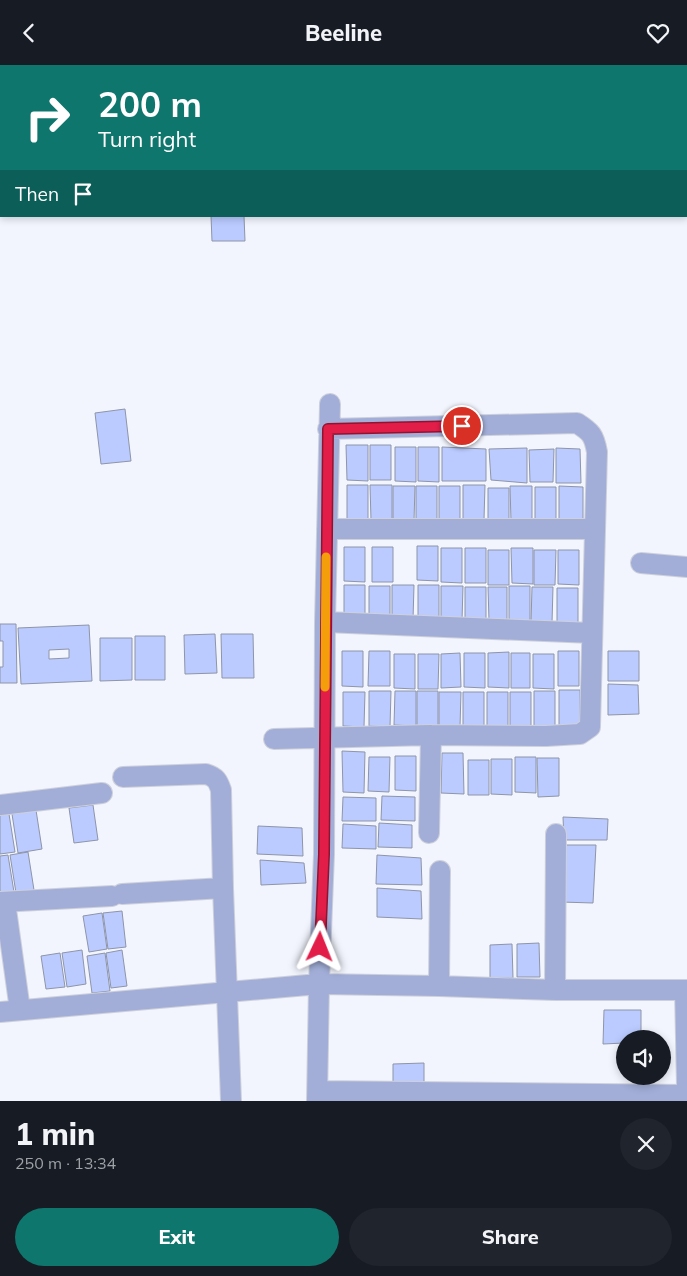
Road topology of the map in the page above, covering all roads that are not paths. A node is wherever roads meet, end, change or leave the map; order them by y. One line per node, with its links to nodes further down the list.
1 (330, 404): 2 (street)
2 (328, 429): 3 (street); 4 (street)
3 (327, 529): 4 (street); 7 (street)
4 (594, 529): 8 (street)
5 (641, 563): 6 (street)
6 (687, 567)
7 (325, 622): 8 (street); 11 (street)
8 (592, 633): 9 (street)
9 (431, 735): 11 (street); 15 (street)
10 (274, 739): 11 (street)
11 (324, 739): 20 (street)
12 (122, 777): 18 (street)
13 (102, 793): 14 (street)
14 (0, 805)
15 (428, 833)
16 (556, 834): 22 (street)
17 (440, 871): 21 (street)
18 (223, 888): 19 (street); 24 (street)
19 (2, 902): 25 (street)
20 (319, 984): 21 (street); 24 (street); 29 (street)
21 (439, 986): 22 (street)
22 (555, 989): 23 (street)
23 (686, 990): 27 (street)
24 (226, 991): 25 (street); 30 (street)
25 (20, 1010): 26 (street)
26 (0, 1012)
27 (687, 1087)
28 (687, 1095): 29 (street)
29 (317, 1096)
30 (231, 1101)

